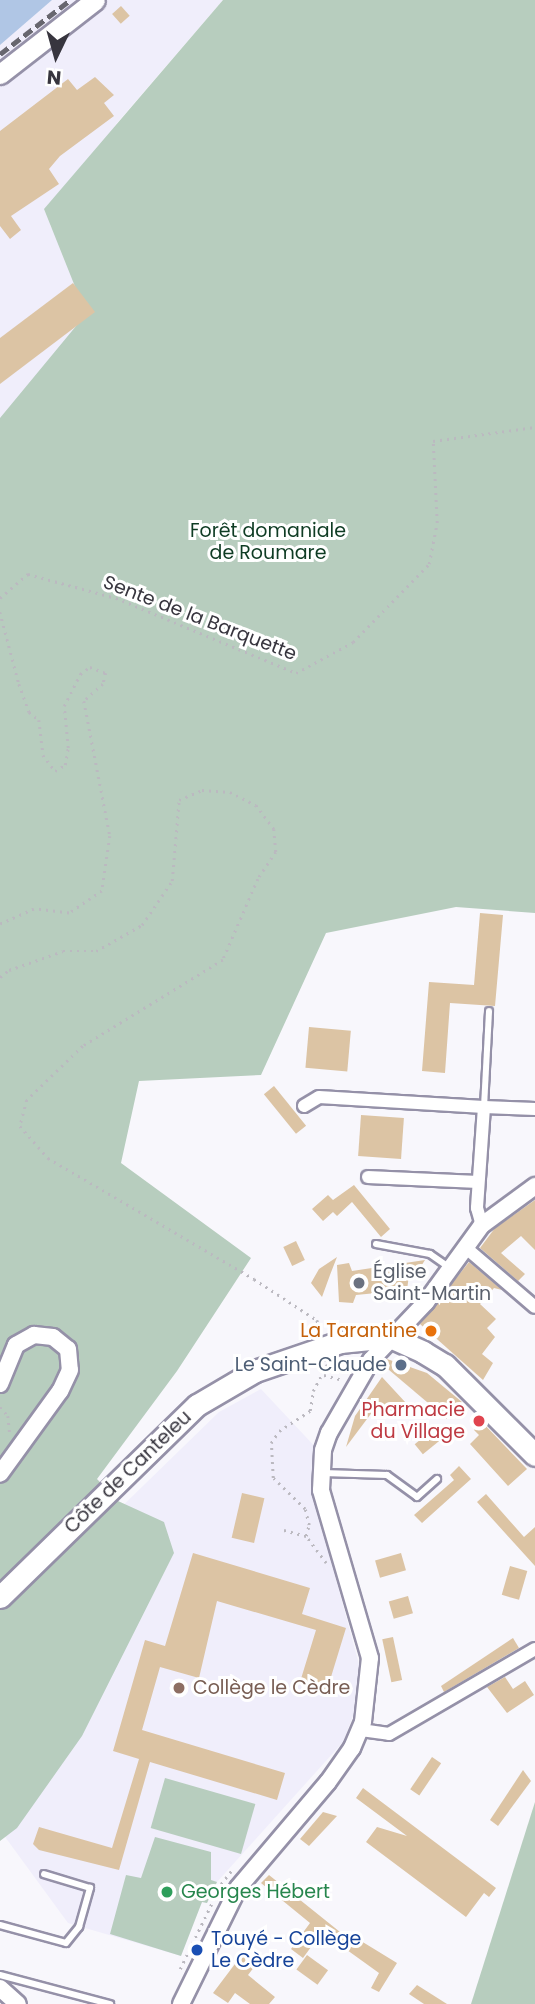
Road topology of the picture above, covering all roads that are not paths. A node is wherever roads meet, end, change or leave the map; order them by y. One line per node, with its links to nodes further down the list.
1 (95, 0): 2 (main road)
2 (0, 74)
3 (489, 1011): 5 (lane)
4 (304, 1106): 5 (street)
5 (484, 1107): 6 (street); 8 (street)
6 (535, 1109)
7 (368, 1177): 8 (street)
8 (478, 1182): 10 (street)
9 (535, 1186): 10 (street)
10 (482, 1225): 12 (street)
11 (376, 1244): 13 (lane)
12 (465, 1247): 13 (street); 14 (street)
13 (450, 1268): 15 (street)
14 (535, 1307)
15 (390, 1337): 17 (main road); 18 (street); 21 (main road, Côte de Canteleu)
16 (0, 1384): 19 (street)
17 (535, 1455)
18 (321, 1473): 20 (lane); 23 (street)
19 (0, 1474)
20 (437, 1479)
21 (0, 1597)
22 (535, 1648): 23 (street)
23 (361, 1731): 28 (street)
24 (44, 1874): 25 (lane)
25 (0, 1925)
26 (0, 1975): 30 (lane)
27 (0, 1988): 29 (street)
28 (180, 2002)
29 (18, 2004)
30 (110, 2004)

